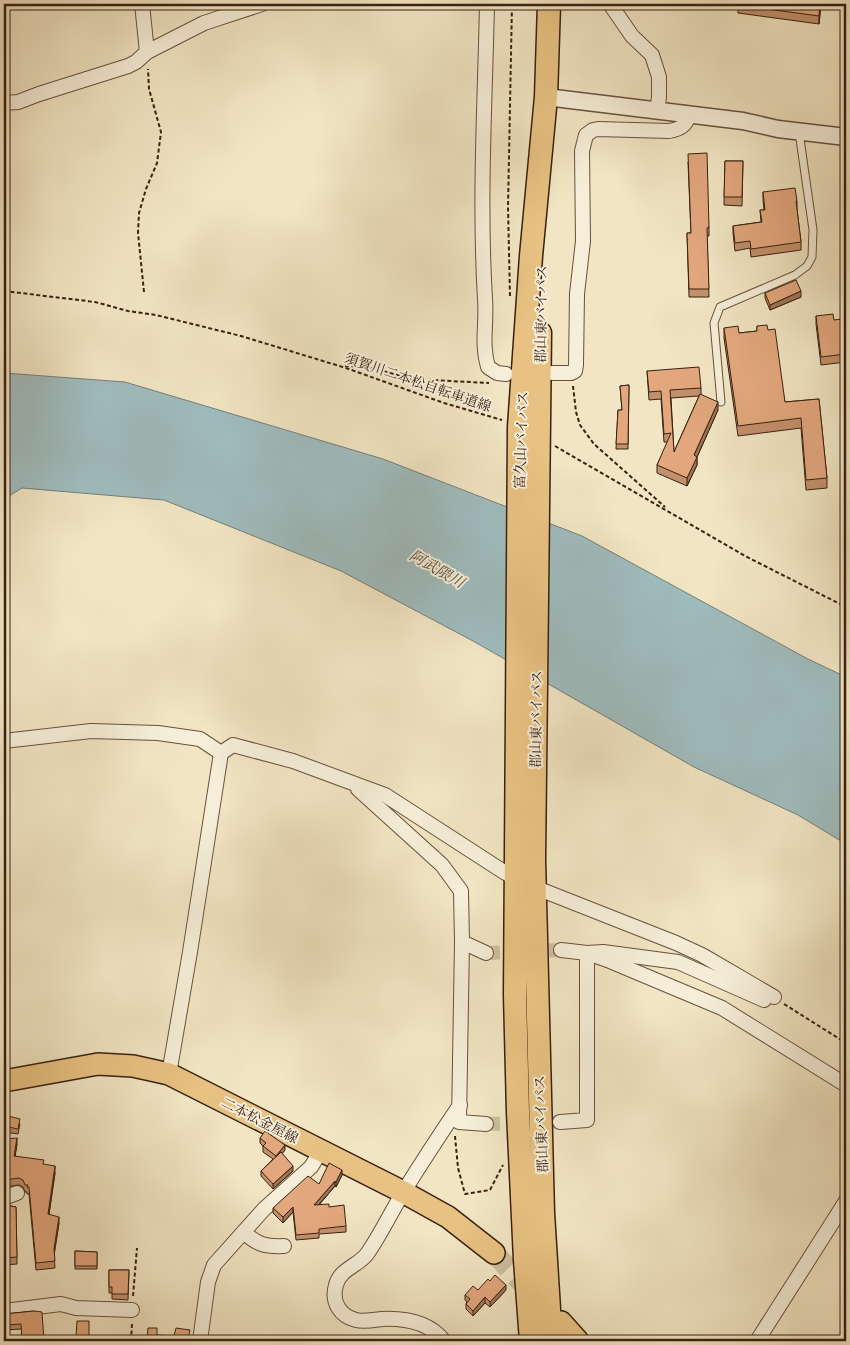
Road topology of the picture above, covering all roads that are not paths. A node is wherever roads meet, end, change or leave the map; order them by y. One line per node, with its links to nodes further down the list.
1 (142, 4): 6 (street)
2 (262, 4): 6 (street)
3 (487, 4): 14 (street)
4 (549, 4): 7 (highway, 富久山バイパス)
5 (610, 4): 9 (street)
6 (147, 52): 8 (street)
7 (546, 97): 9 (street); 16 (highway, 郡山東バイパス); 16 (highway, 富久山バイパス)
8 (4, 103)
9 (657, 111): 10 (street)
10 (689, 114): 11 (street); 13 (street)
11 (799, 131): 12 (street); 15 (lane)
12 (846, 137)
13 (552, 373)
14 (501, 378)
15 (721, 402)
16 (533, 444): 20 (highway, 富久山バイパス); 20 (highway, 郡山東バイパス)
17 (4, 741): 18 (street)
18 (221, 753): 19 (street); 25 (street)
19 (352, 783): 20 (street); 21 (street)
20 (525, 882): 24 (street); 39 (highway, 郡山東バイパス); 42 (highway, 郡山東バイパス)
21 (462, 942): 23 (street); 28 (street)
22 (561, 950): 24 (street)
23 (486, 953)
24 (588, 953): 27 (street); 29 (street)
25 (168, 1074): 26 (main road, 二本松金屋線); 31 (main road, 二本松金屋線)
26 (4, 1081)
27 (846, 1084)
28 (460, 1104): 30 (street); 32 (street)
29 (560, 1122)
30 (486, 1124)
31 (321, 1151): 32 (main road, 二本松金屋線); 34 (street)
32 (403, 1192): 36 (main road, 二本松金屋線); 41 (street)
33 (846, 1201): 44 (street)
34 (244, 1232): 35 (street); 40 (street)
35 (284, 1246)
36 (494, 1253)
37 (132, 1310): 38 (street)
38 (4, 1311)
39 (556, 1332): 43 (main road)
40 (200, 1341)
41 (444, 1341)
42 (531, 1341)
43 (578, 1341)
44 (757, 1341)

